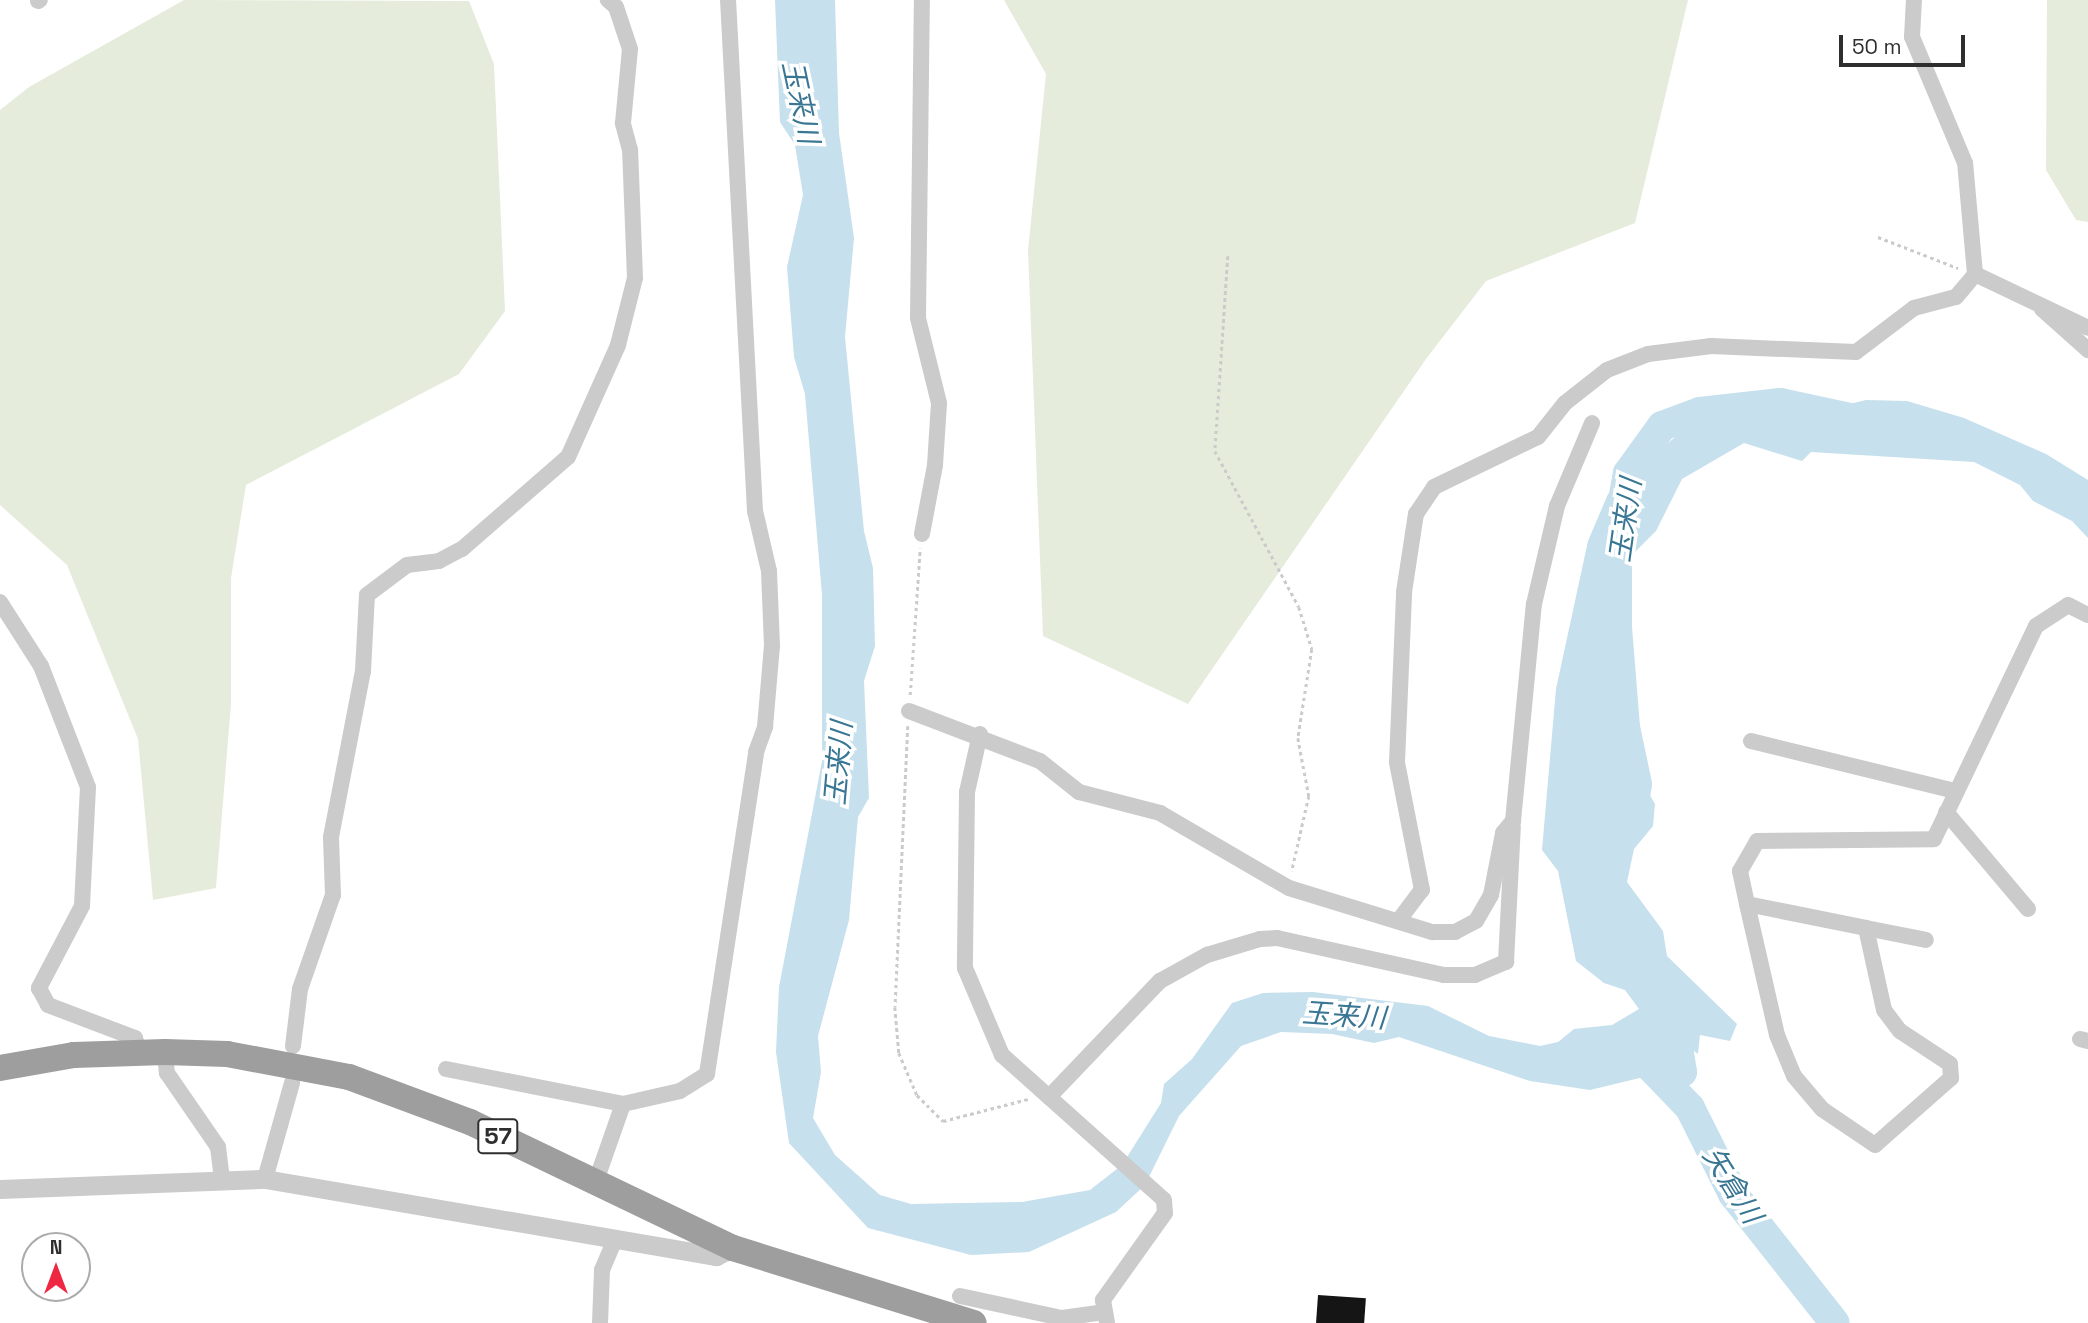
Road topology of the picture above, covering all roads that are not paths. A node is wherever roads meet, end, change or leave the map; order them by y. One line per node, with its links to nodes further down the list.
1 (608, 0): 24 (street)
2 (728, 0): 30 (street)
3 (922, 0): 10 (street)
4 (1914, 0): 5 (street)
5 (1975, 274): 6 (street); 21 (street)
6 (2029, 300): 7 (street); 8 (street)
7 (2088, 328)
8 (2088, 350)
9 (1592, 423): 18 (street)
10 (922, 534)
11 (0, 602): 25 (street)
12 (2088, 615): 16 (street)
13 (909, 710): 14 (street)
14 (980, 734): 21 (street); 29 (street)
15 (1751, 741): 16 (street)
16 (1955, 791): 17 (street)
17 (1946, 812): 19 (street); 20 (street)
18 (1513, 821): 21 (street); 29 (street)
19 (1747, 904): 22 (street); 22 (street)
20 (2028, 909)
21 (1399, 920)
22 (1866, 929): 23 (street)
23 (1926, 940)
24 (293, 1046)
25 (152, 1052): 26 (highway, 57); 31 (street); 33 (highway, 57)
26 (0, 1068)
27 (446, 1069): 30 (street)
28 (292, 1083): 32 (street)
29 (1047, 1096): 38 (street)
30 (623, 1104): 33 (street)
31 (222, 1178): 32 (street); 34 (street)
32 (265, 1179): 35 (street)
33 (595, 1184): 36 (highway, 57)
34 (0, 1189)
35 (615, 1240): 36 (street); 39 (street)
36 (733, 1248): 40 (highway, 57)
37 (960, 1296): 38 (street)
38 (1106, 1318)
39 (600, 1323)
40 (974, 1323)

